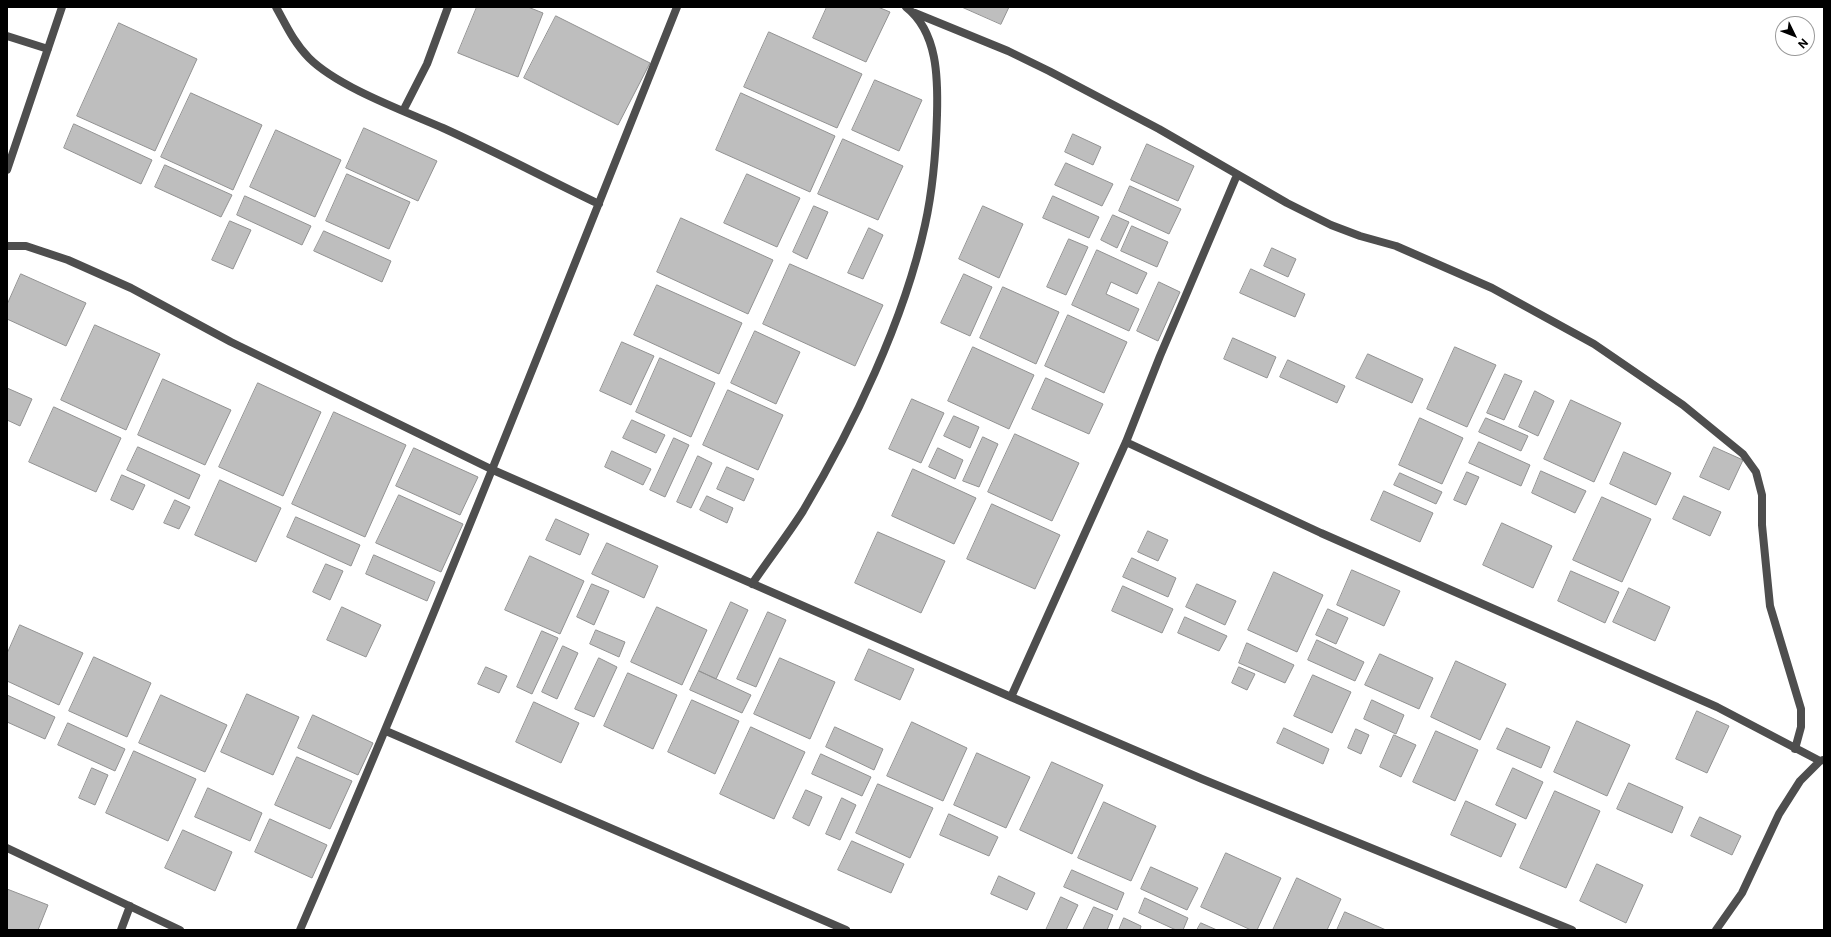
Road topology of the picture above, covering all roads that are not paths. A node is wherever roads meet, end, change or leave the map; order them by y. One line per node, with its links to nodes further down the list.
1 (62, 7): 8 (street)
2 (276, 7): 9 (street)
3 (448, 7): 9 (street)
4 (677, 7): 12 (street)
5 (906, 7): 6 (street)
6 (914, 13): 11 (street); 16 (street)
7 (7, 36): 8 (street)
8 (48, 49): 10 (street)
9 (403, 111): 12 (street)
10 (7, 170)
11 (1237, 175): 14 (street); 19 (street)
12 (599, 204): 15 (street)
13 (7, 246): 15 (street)
14 (1126, 442): 17 (street); 19 (street)
15 (493, 470): 16 (street); 18 (street)
16 (752, 584): 17 (street)
17 (1010, 697): 27 (street)
18 (386, 731): 25 (street); 26 (street)
19 (1795, 749): 20 (street)
20 (1822, 761): 28 (street)
21 (7, 848): 22 (street)
22 (130, 906): 23 (street); 24 (street)
23 (121, 930)
24 (180, 930)
25 (300, 930)
26 (846, 930)
27 (1572, 930)
28 (1716, 930)

